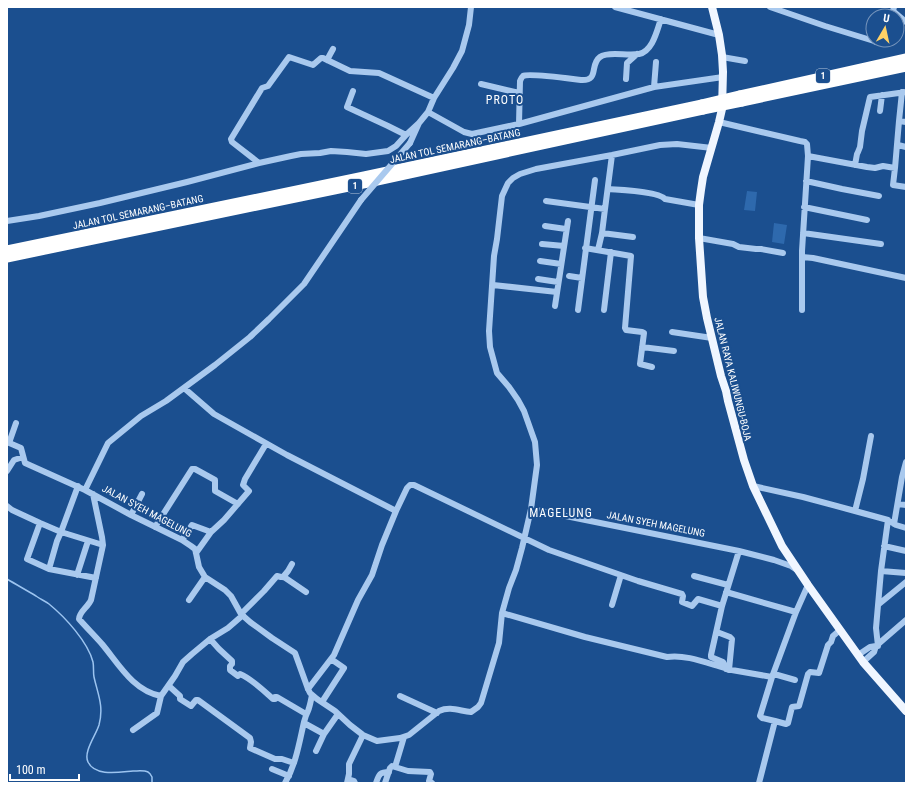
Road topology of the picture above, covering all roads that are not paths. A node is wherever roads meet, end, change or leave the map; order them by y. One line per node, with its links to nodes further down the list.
1 (471, 7): 27 (street)
2 (615, 7): 7 (street)
3 (636, 7): 7 (street)
4 (712, 7): 9 (main road, JALAN RAYA KALIWUNGU-BOJA)
5 (770, 7): 6 (street)
6 (789, 10): 10 (street)
7 (641, 14): 8 (street)
8 (661, 19): 9 (street); 12 (street)
9 (719, 35): 13 (main road, JALAN RAYA KALIWUNGU-BOJA)
10 (865, 39)
11 (333, 49): 15 (street)
12 (638, 54): 20 (street); 25 (street)
13 (722, 57): 16 (street); 19 (main road, JALAN RAYA KALIWUNGU-BOJA)
14 (906, 58): 28 (highway, JALAN TOL SEMARANG–BATANG / 1)
15 (327, 60): 27 (street); 43 (street)
16 (745, 61)
17 (656, 62): 22 (street)
18 (906, 67): 28 (highway, JALAN TOL SEMARANG–BATANG / 1)
19 (723, 77): 22 (street); 33 (main road, JALAN RAYA KALIWUNGU-BOJA)
20 (626, 79)
21 (481, 84): 25 (street)
22 (654, 87): 36 (street)
23 (353, 91): 37 (street)
24 (904, 92): 26 (street); 32 (street)
25 (519, 93): 36 (street)
26 (882, 95): 30 (street); 44 (street)
27 (434, 98): 31 (street)
28 (741, 99): 29 (highway, JALAN TOL SEMARANG–BATANG / 1, bridge)
29 (702, 107): 69 (highway, JALAN TOL SEMARANG–BATANG / 1); 74 (highway, JALAN TOL SEMARANG–BATANG / 1)
30 (880, 111)
31 (428, 112): 35 (street); 36 (street)
32 (899, 121): 34 (street); 38 (street)
33 (719, 122): 40 (main road, JALAN RAYA KALIWUNGU-BOJA); 42 (street)
34 (906, 122)
35 (419, 123): 37 (street); 93 (street, bridge)
36 (519, 124)
37 (406, 135): 43 (street)
38 (898, 145): 39 (street); 45 (street)
39 (906, 147)
40 (712, 148): 41 (street); 52 (main road, JALAN RAYA KALIWUNGU-BOJA)
41 (612, 155): 49 (street); 82 (street)
42 (808, 156): 44 (street); 47 (street)
43 (259, 163): 57 (street)
44 (855, 165): 45 (street)
45 (895, 168): 48 (street)
46 (595, 180): 53 (street)
47 (806, 181): 50 (street); 54 (street)
48 (906, 187)
49 (608, 189): 52 (street); 55 (street)
50 (879, 196)
51 (546, 201): 53 (street)
52 (699, 205): 64 (main road, JALAN RAYA KALIWUNGU-BOJA)
53 (591, 208): 55 (street); 68 (street)
54 (804, 208): 56 (street); 62 (street)
55 (605, 210): 61 (street)
56 (868, 220)
57 (7, 221)
58 (568, 221): 60 (street)
59 (545, 226): 60 (street)
60 (566, 229): 67 (street)
61 (602, 233): 63 (street); 70 (street)
62 (803, 233): 66 (street); 73 (street)
63 (633, 237)
64 (699, 238): 72 (street); 89 (main road, JALAN RAYA KALIWUNGU-BOJA)
65 (542, 244): 67 (street)
66 (881, 244)
67 (564, 246): 76 (street)
68 (585, 248): 70 (street); 78 (street)
69 (7, 250)
70 (598, 250): 71 (street)
71 (611, 252): 86 (street); 90 (street)
72 (783, 253)
73 (802, 257): 79 (street); 87 (street)
74 (7, 258)
75 (540, 261): 76 (street)
76 (561, 264): 81 (street)
77 (569, 276): 78 (street)
78 (582, 278): 85 (street)
79 (906, 278)
80 (538, 279): 81 (street)
81 (558, 282): 83 (street)
82 (493, 284): 83 (street); 111 (street)
83 (557, 292): 84 (street)
84 (555, 306)
85 (578, 310)
86 (604, 310)
87 (802, 310)
88 (672, 332): 89 (street)
89 (712, 338): 103 (main road, JALAN RAYA KALIWUNGU-BOJA)
90 (642, 347): 91 (street); 92 (street)
91 (674, 351)
92 (652, 367)
93 (184, 388): 97 (street); 104 (street)
94 (16, 423): 96 (street)
95 (871, 436): 113 (street)
96 (8, 442): 98 (street, JALAN SYEH MAGELUNG)
97 (266, 444): 107 (street); 112 (street)
98 (23, 457): 100 (street); 102 (street, JALAN SYEH MAGELUNG)
99 (906, 462): 101 (street)
100 (7, 471)
101 (904, 478): 108 (street)
102 (78, 486): 104 (street, JALAN SYEH MAGELUNG); 120 (street)
103 (753, 486): 113 (street); 132 (main road, JALAN RAYA KALIWUNGU-BOJA)
104 (86, 490): 105 (street, JALAN SYEH MAGELUNG)
105 (93, 494): 114 (street, JALAN SYEH MAGELUNG); 125 (street)
106 (142, 494): 114 (street)
107 (238, 504): 118 (street); 121 (street)
108 (898, 504): 109 (street); 117 (street)
109 (906, 505)
110 (7, 506): 116 (street)
111 (531, 509): 122 (street); 127 (street, JALAN SYEH MAGELUNG)
112 (396, 511): 122 (street); 159 (street)
113 (855, 511): 115 (street)
114 (131, 515): 118 (street, JALAN SYEH MAGELUNG)
115 (888, 520): 117 (street); 126 (street)
116 (40, 523): 120 (street); 131 (street)
117 (894, 524): 119 (street)
118 (155, 527): 124 (street, JALAN SYEH MAGELUNG)
119 (906, 528)
120 (61, 532): 123 (street); 131 (street)
121 (211, 532): 124 (street); 129 (street)
122 (525, 538): 136 (street); 151 (street)
123 (88, 540): 125 (street); 135 (street)
124 (182, 540): 129 (street, JALAN SYEH MAGELUNG)
125 (103, 545): 140 (street)
126 (884, 546): 128 (street); 133 (street)
127 (739, 551): 132 (street, JALAN SYEH MAGELUNG); 142 (street)
128 (906, 551)
129 (196, 553): 138 (street, JALAN SYEH MAGELUNG)
130 (292, 564): 139 (street)
131 (49, 569): 135 (street)
132 (798, 570): 143 (main road, JALAN RAYA KALIWUNGU-BOJA)
133 (881, 571): 134 (street); 147 (street)
134 (906, 573)
135 (77, 575): 140 (street)
136 (621, 575): 148 (street); 149 (street)
137 (694, 576): 142 (street)
138 (205, 577): 146 (street); 152 (street)
139 (283, 577): 144 (street); 152 (street)
140 (96, 578): 166 (street)
141 (906, 582): 147 (street)
142 (728, 585): 145 (street)
143 (808, 585): 150 (street); 154 (main road, JALAN RAYA KALIWUNGU-BOJA)
144 (306, 592)
145 (726, 592): 149 (street); 150 (street)
146 (188, 600)
147 (879, 604): 157 (street)
148 (612, 606)
149 (722, 606): 155 (street)
150 (796, 612): 161 (street)
151 (502, 613): 160 (street); 170 (street)
152 (242, 615): 156 (street); 164 (street)
153 (906, 620): 157 (street)
154 (840, 630): 158 (main road, JALAN RAYA KALIWUNGU-BOJA); 173 (street)
155 (717, 632): 160 (street); 160 (street)
156 (210, 639): 163 (street); 171 (street)
157 (877, 646): 158 (street)
158 (860, 658): 169 (main road, JALAN RAYA KALIWUNGU-BOJA)
159 (331, 659): 164 (street); 168 (street)
160 (727, 669): 161 (street)
161 (773, 676): 162 (street); 173 (street)
162 (795, 680)
163 (168, 686): 166 (street); 180 (street)
164 (308, 689): 165 (street)
165 (312, 695): 168 (street); 171 (street)
166 (161, 696): 175 (street)
167 (400, 696): 170 (street)
168 (322, 702): 172 (street)
169 (906, 711)
170 (437, 713): 178 (street)
171 (306, 714): 174 (street)
172 (338, 714): 176 (street); 177 (street)
173 (775, 722): 191 (street)
174 (304, 723): 176 (street); 180 (street)
175 (133, 730)
176 (324, 734): 179 (street)
177 (363, 735): 178 (street); 185 (street)
178 (404, 737): 181 (street)
179 (316, 751)
180 (294, 764): 184 (street)
181 (395, 766): 183 (street); 190 (street)
182 (272, 769): 184 (street)
183 (389, 772): 188 (street); 189 (street)
184 (289, 776): 186 (street)
185 (347, 781): 187 (street)
186 (285, 783)
187 (355, 783)
188 (376, 783)
189 (385, 783)
190 (432, 783)
191 (759, 783)

